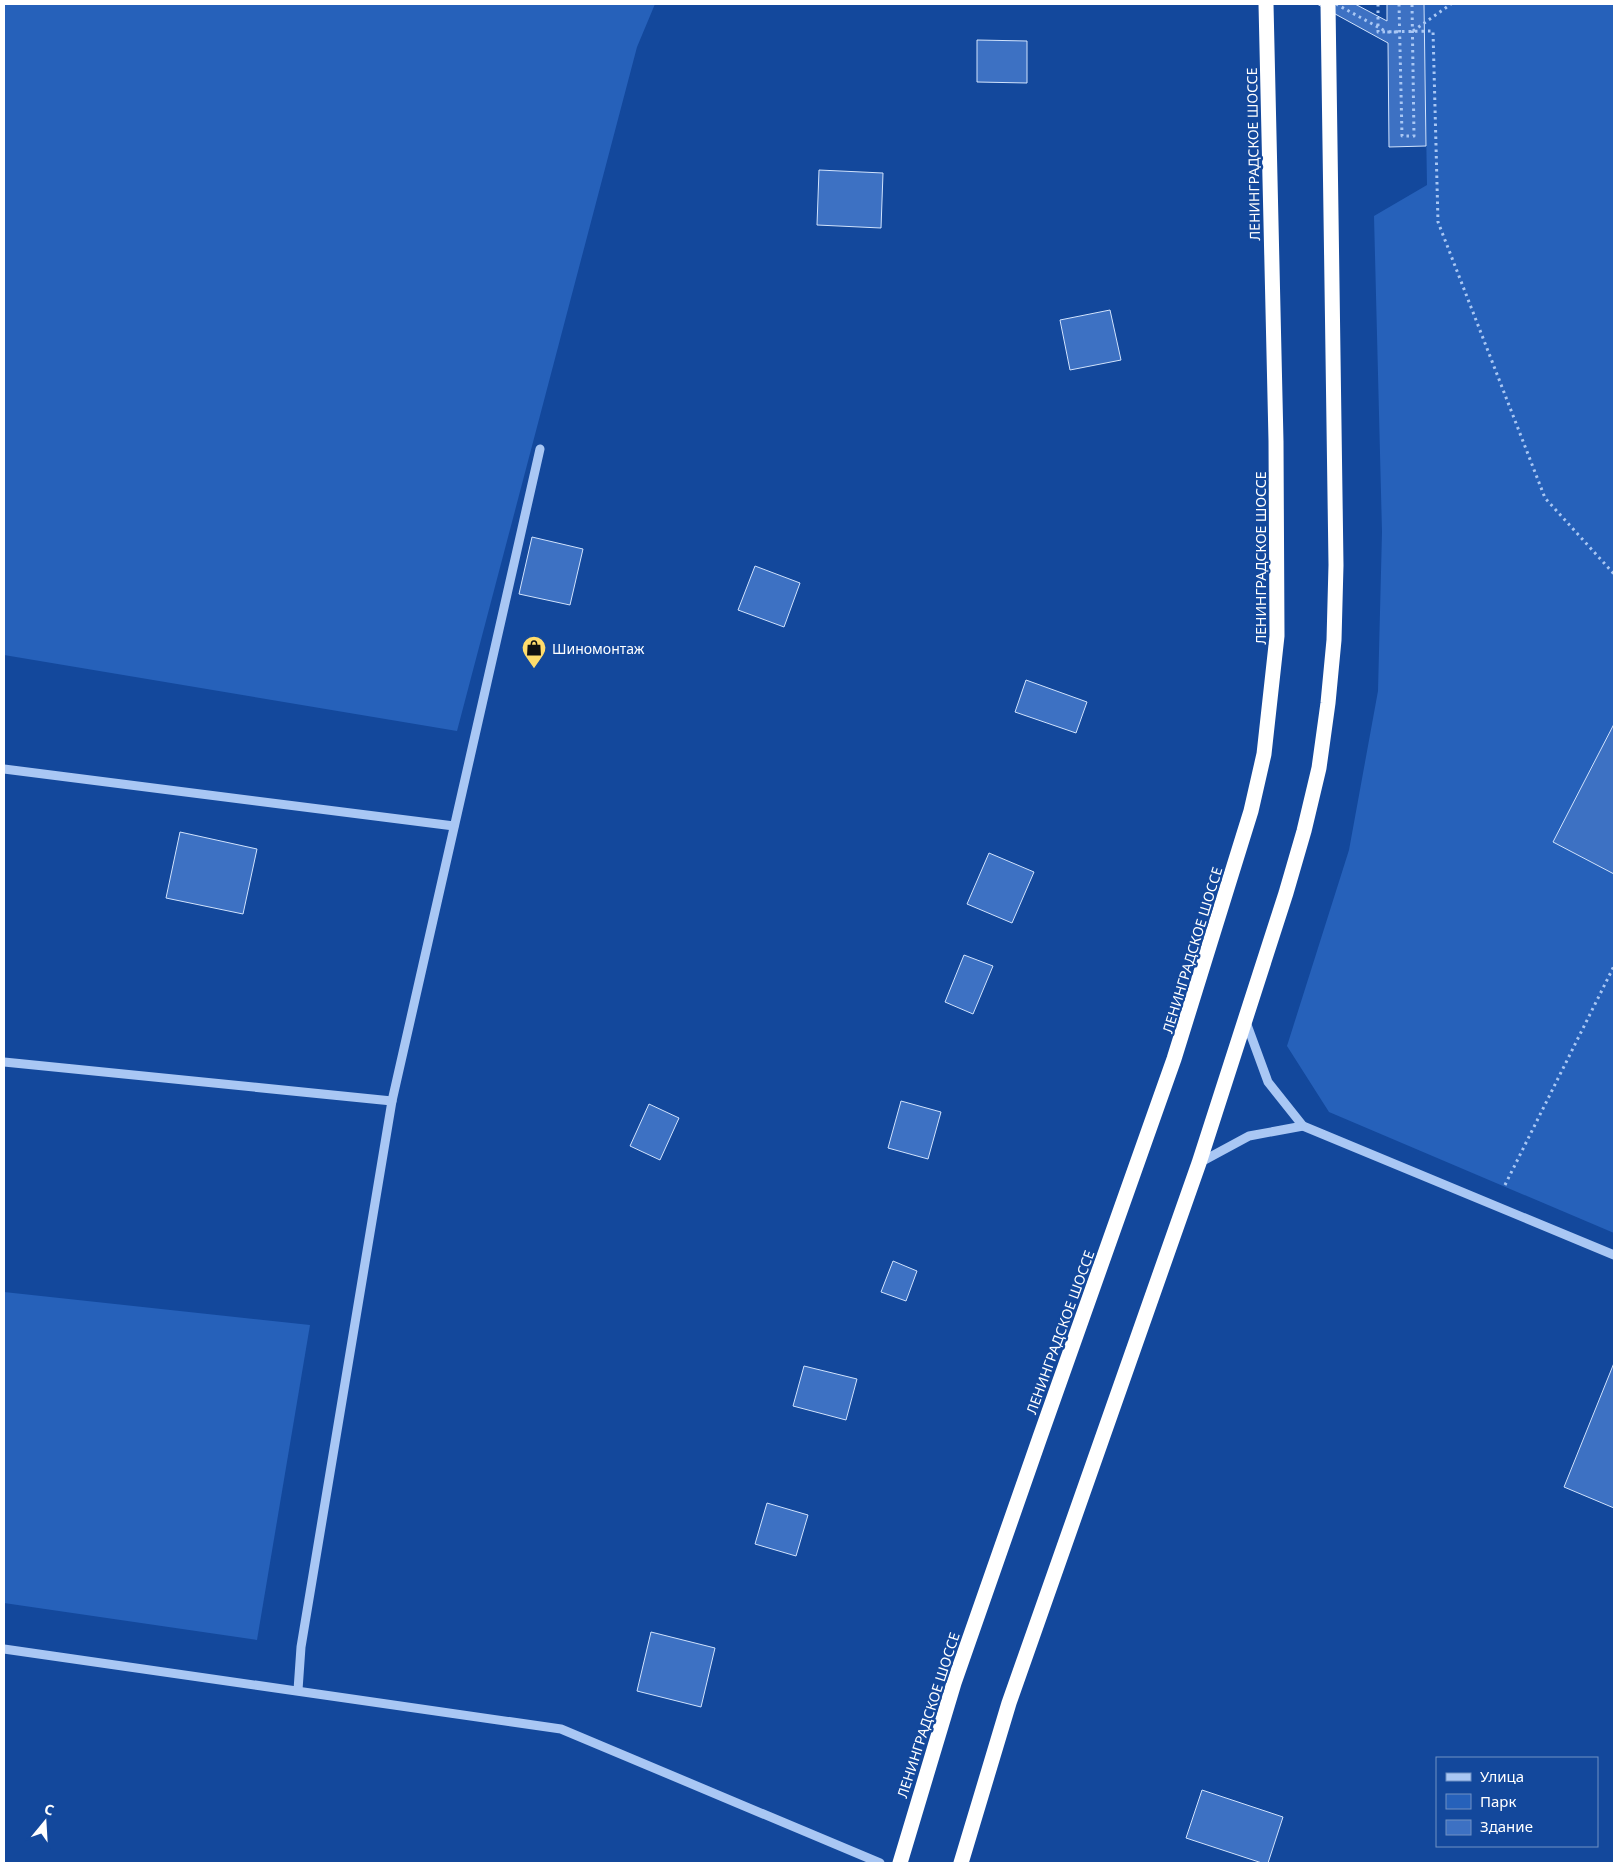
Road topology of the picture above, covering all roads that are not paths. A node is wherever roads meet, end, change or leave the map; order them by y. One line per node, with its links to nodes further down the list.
1 (1266, 4): 15 (highway, ЛЕНИНГРАДСКОЕ ШОССЕ)
2 (1328, 4): 6 (highway)
3 (540, 449): 5 (street)
4 (4, 769): 5 (street)
5 (454, 826): 8 (street)
6 (1246, 1022): 9 (street); 10 (highway)
7 (4, 1062): 8 (street)
8 (392, 1101): 13 (street)
9 (1303, 1126): 10 (street); 11 (street)
10 (1199, 1164): 16 (highway)
11 (1614, 1255)
12 (4, 1649): 13 (street)
13 (298, 1690): 14 (street)
14 (880, 1863)
15 (900, 1863)
16 (960, 1863)

